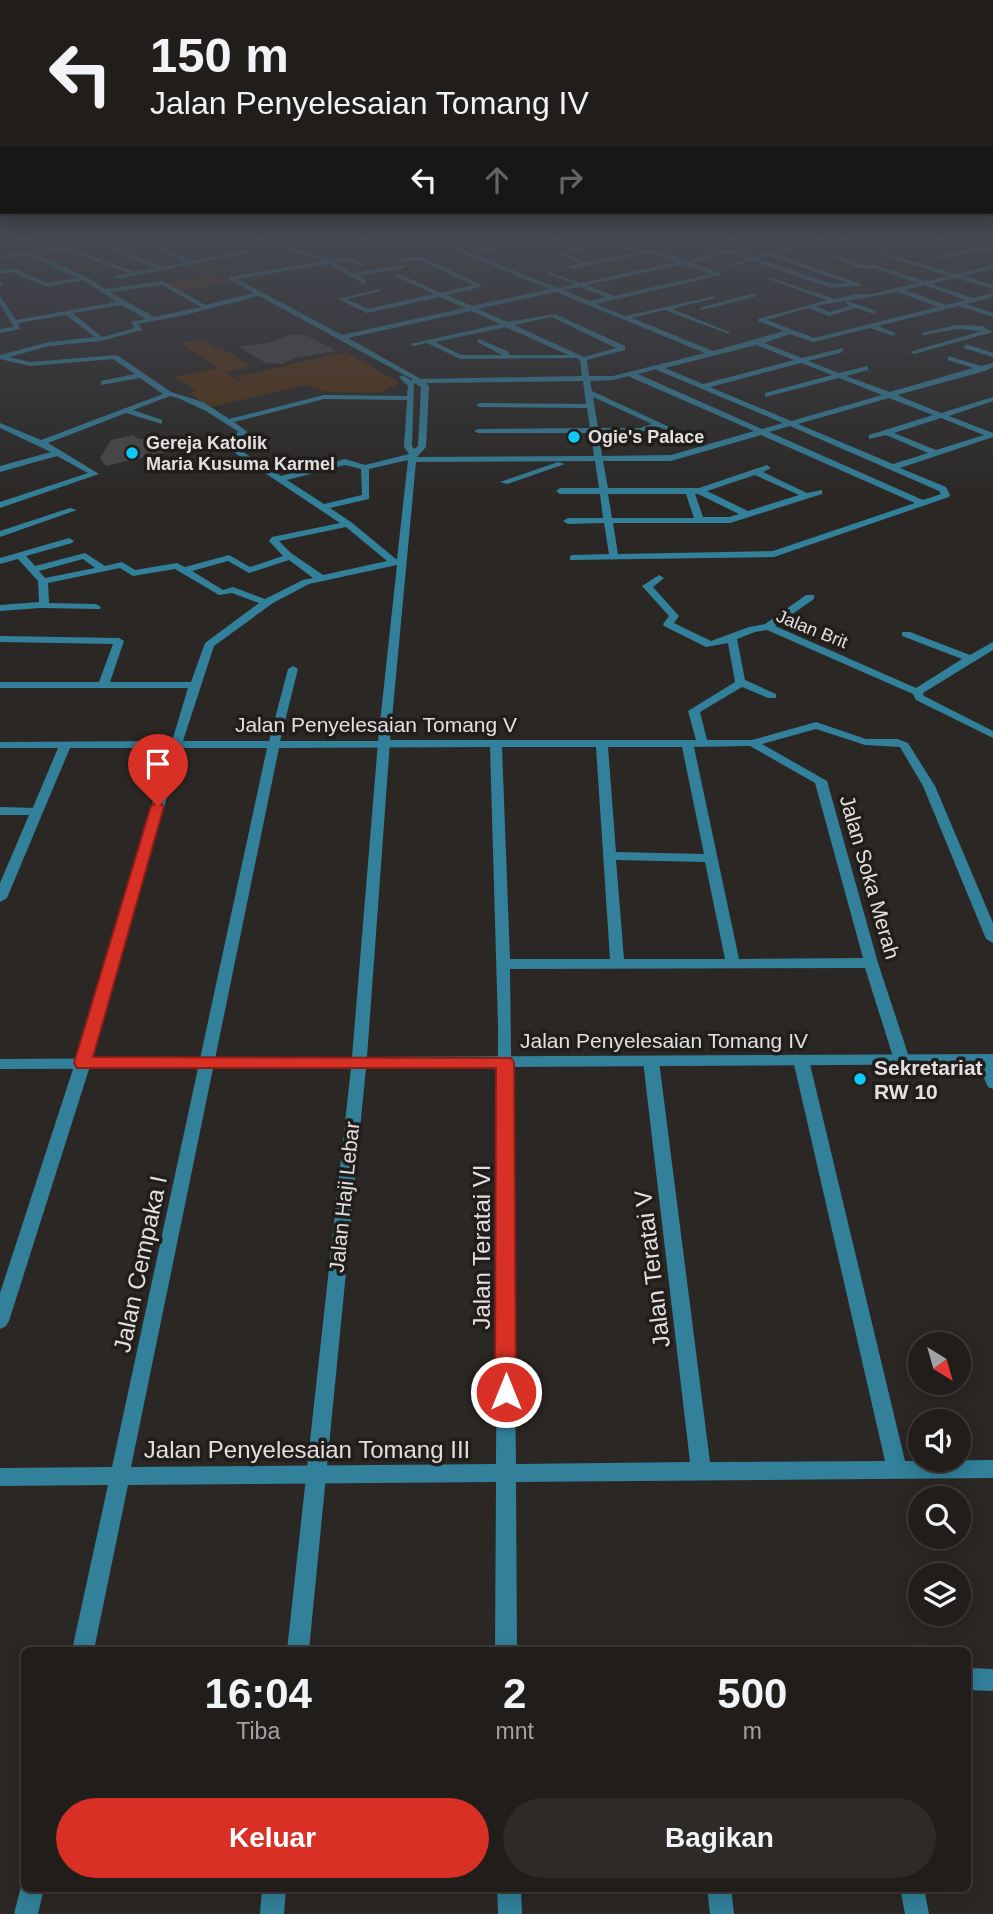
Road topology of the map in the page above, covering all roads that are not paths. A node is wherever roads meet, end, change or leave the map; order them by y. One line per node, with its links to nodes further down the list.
1 (17, 326): 18 (street)
2 (85, 326): 24 (street)
3 (137, 326): 24 (street)
4 (309, 326): 25 (street)
5 (323, 326): 22 (street)
6 (390, 326): 22 (street)
7 (494, 326): 26 (street)
8 (510, 326): 39 (street)
9 (577, 326): 39 (street)
10 (645, 326): 34 (street)
11 (710, 326): 17 (street)
12 (776, 326): 19 (street)
13 (862, 326): 19 (street)
14 (871, 326): 21 (street)
15 (949, 326): 20 (street)
16 (974, 326): 23 (street)
17 (726, 329)
18 (0, 331)
19 (789, 332): 28 (street)
20 (924, 333)
21 (893, 334)
22 (344, 336): 25 (street); 54 (street)
23 (991, 336): 33 (street)
24 (101, 339): 35 (street)
25 (334, 339): 53 (street)
26 (428, 341): 29 (street); 37 (street)
27 (479, 341): 31 (street)
28 (761, 341): 34 (street); 41 (street)
29 (414, 344)
30 (966, 346): 36 (street)
31 (493, 348): 37 (street); 38 (street)
32 (839, 350): 41 (street)
33 (914, 352)
34 (713, 354): 43 (street)
35 (2, 355): 48 (street)
36 (993, 355)
37 (457, 356): 38 (street)
38 (510, 356): 39 (street)
39 (580, 358): 52 (street)
40 (951, 358): 45 (street)
41 (800, 360): 47 (street); 50 (street)
42 (993, 365): 45 (street)
43 (660, 368): 49 (street); 57 (street)
44 (865, 368): 50 (street)
45 (980, 369): 46 (street); 61 (street)
46 (993, 373)
47 (749, 374): 51 (street); 57 (street)
48 (142, 375): 55 (street); 60 (street)
49 (633, 375): 52 (street); 77 (street)
50 (837, 375): 58 (street); 61 (street)
51 (761, 379)
52 (587, 380): 54 (street); 59 (street)
53 (409, 381): 54 (street); 63 (street)
54 (423, 382): 73 (street)
55 (104, 383)
56 (774, 385): 58 (street)
57 (704, 386): 74 (street)
58 (786, 390): 62 (street)
59 (590, 393): 67 (street); 76 (street)
60 (169, 394): 68 (street); 71 (street)
61 (885, 394): 69 (street); 74 (street)
62 (768, 395)
63 (411, 398): 71 (street); 72 (street)
64 (992, 400): 69 (street)
65 (480, 405): 66 (street)
66 (497, 406): 67 (street); 79 (street)
67 (592, 406): 80 (street)
68 (124, 410): 70 (street); 85 (street)
69 (940, 416): 82 (street); 83 (street)
70 (159, 422)
71 (226, 422): 96 (street)
72 (410, 423): 73 (street); 88 (street)
73 (422, 423): 88 (street)
74 (788, 423): 77 (street); 91 (street)
75 (0, 425): 85 (street)
76 (659, 425): 80 (street); 81 (street)
77 (761, 430): 90 (street); 103 (street)
78 (478, 431): 79 (street)
79 (497, 431): 80 (street)
80 (595, 431): 90 (street)
81 (677, 433)
82 (887, 433): 84 (street); 87 (street)
83 (992, 435): 87 (street)
84 (872, 438)
85 (41, 443): 86 (street)
86 (57, 453): 94 (street); 104 (street)
87 (936, 453): 91 (street)
88 (413, 456): 89 (street); 92 (street); 119 (street, Jalan Haji Lebar)
89 (576, 460): 90 (street); 97 (street)
90 (600, 460): 99 (street)
91 (893, 467): 103 (street)
92 (365, 468): 96 (street); 105 (street)
93 (767, 468): 95 (street)
94 (0, 469)
95 (756, 472): 100 (street); 102 (street)
96 (281, 479): 105 (street)
97 (504, 482)
98 (560, 491): 99 (street)
99 (604, 491): 100 (street); 110 (street)
100 (695, 491): 107 (street); 108 (street)
101 (819, 492): 102 (street)
102 (807, 496): 107 (street)
103 (923, 503): 116 (street)
104 (0, 505)
105 (323, 507): 111 (street)
106 (72, 510): 112 (street)
107 (748, 515): 108 (street)
108 (699, 520): 110 (street)
109 (568, 521): 110 (street)
110 (608, 521): 116 (street)
111 (348, 524): 115 (street); 119 (street)
112 (0, 534)
113 (69, 541): 114 (street)
114 (20, 555): 118 (street); 121 (street)
115 (290, 556): 122 (street); 123 (street)
116 (614, 557): 117 (street)
117 (573, 558)
118 (0, 561)
119 (398, 561): 123 (street); 147 (street, Jalan Haji Lebar)
120 (102, 568): 121 (street); 122 (street); 125 (street)
121 (34, 569): 125 (street)
122 (185, 570): 127 (street)
123 (320, 578): 127 (street)
124 (659, 578): 133 (street, Jalan Brit)
125 (43, 581): 128 (street)
126 (810, 597): 131 (street)
127 (267, 603): 141 (street)
128 (43, 606): 129 (street); 130 (street)
129 (96, 607)
130 (0, 608)
131 (768, 628): 133 (street, Jalan Brit); 142 (street, Jalan Brit)
132 (906, 634): 136 (street)
133 (732, 638): 138 (street)
134 (0, 639): 139 (street)
135 (993, 645): 136 (street)
136 (971, 659): 142 (street)
137 (293, 668): 149 (street, Jalan Cempaka I)
138 (740, 682): 143 (street); 146 (street)
139 (103, 684): 140 (street); 141 (street)
140 (0, 685)
141 (194, 685): 153 (street)
142 (917, 692): 144 (street, Jalan Brit)
143 (772, 696)
144 (993, 734)
145 (687, 741): 146 (street, Jalan Penyelesaian Tomang V); 150 (street, Jalan Penyelesaian Tomang V); 158 (street)
146 (702, 741): 151 (street, Jalan Penyelesaian Tomang V)
147 (384, 742): 148 (street, Jalan Penyelesaian Tomang V); 149 (street, Jalan Penyelesaian Tomang V); 173 (street, Jalan Haji Lebar)
148 (496, 742): 150 (street, Jalan Penyelesaian Tomang V); 163 (street, Jalan Teratai VI)
149 (274, 743): 153 (street, Jalan Penyelesaian Tomang V); 172 (street, Jalan Cempaka I)
150 (602, 743): 157 (street)
151 (752, 743): 161 (street); 162 (street, Jalan Soka Merah)
152 (66, 744): 153 (street, Jalan Penyelesaian Tomang V); 154 (street, Jalan Penyelesaian Tomang V); 156 (street)
153 (176, 744): 171 (street)
154 (0, 745)
155 (0, 811): 156 (street)
156 (37, 812): 159 (street)
157 (608, 856): 158 (street); 164 (street)
158 (711, 858): 165 (street)
159 (3, 884): 160 (street)
160 (0, 898)
161 (993, 939)
162 (871, 963): 165 (street); 168 (street, Jalan Soka Merah)
163 (503, 964): 164 (street); 170 (street, Jalan Teratai VI)
164 (617, 964): 165 (street)
165 (733, 964)
166 (989, 1059): 168 (street, Jalan Penyelesaian Tomang IV); 175 (street)
167 (801, 1060): 168 (street, Jalan Penyelesaian Tomang IV); 169 (street, Jalan Penyelesaian Tomang IV); 178 (street)
168 (902, 1060)
169 (652, 1061): 170 (street, Jalan Penyelesaian Tomang IV); 179 (street, Jalan Teratai V)
170 (505, 1062): 173 (street, Jalan Penyelesaian Tomang IV); 180 (street, Jalan Teratai VI)
171 (83, 1063): 172 (street, Jalan Penyelesaian Tomang IV); 174 (street, Jalan Penyelesaian Tomang IV); 176 (street)
172 (208, 1063): 173 (street, Jalan Penyelesaian Tomang IV); 182 (street, Jalan Cempaka I)
173 (359, 1063): 181 (street, Jalan Haji Lebar)
174 (0, 1064)
175 (993, 1083)
176 (0, 1321)
177 (993, 1469): 178 (street, Jalan Penyelesaian Tomang III)
178 (897, 1470): 179 (street, Jalan Penyelesaian Tomang III)
179 (701, 1472): 180 (street, Jalan Penyelesaian Tomang III)
180 (506, 1474): 181 (street, Jalan Penyelesaian Tomang III); 186 (street, Jalan Teratai VI)
181 (315, 1475): 182 (street, Jalan Penyelesaian Tomang III); 185 (street, Jalan Haji Lebar)
182 (119, 1476): 183 (street, Jalan Penyelesaian Tomang III); 184 (street, Jalan Cempaka I)
183 (0, 1477)
184 (84, 1647)
185 (298, 1647)
186 (506, 1647)
187 (971, 1679): 188 (street)
188 (993, 1680)
189 (31, 1892): 194 (street)
190 (274, 1892): 195 (street)
191 (509, 1892): 196 (street)
192 (719, 1892): 197 (street)
193 (913, 1892): 198 (street)
194 (26, 1914)
195 (272, 1914)
196 (510, 1914)
197 (722, 1914)
198 (916, 1914)

